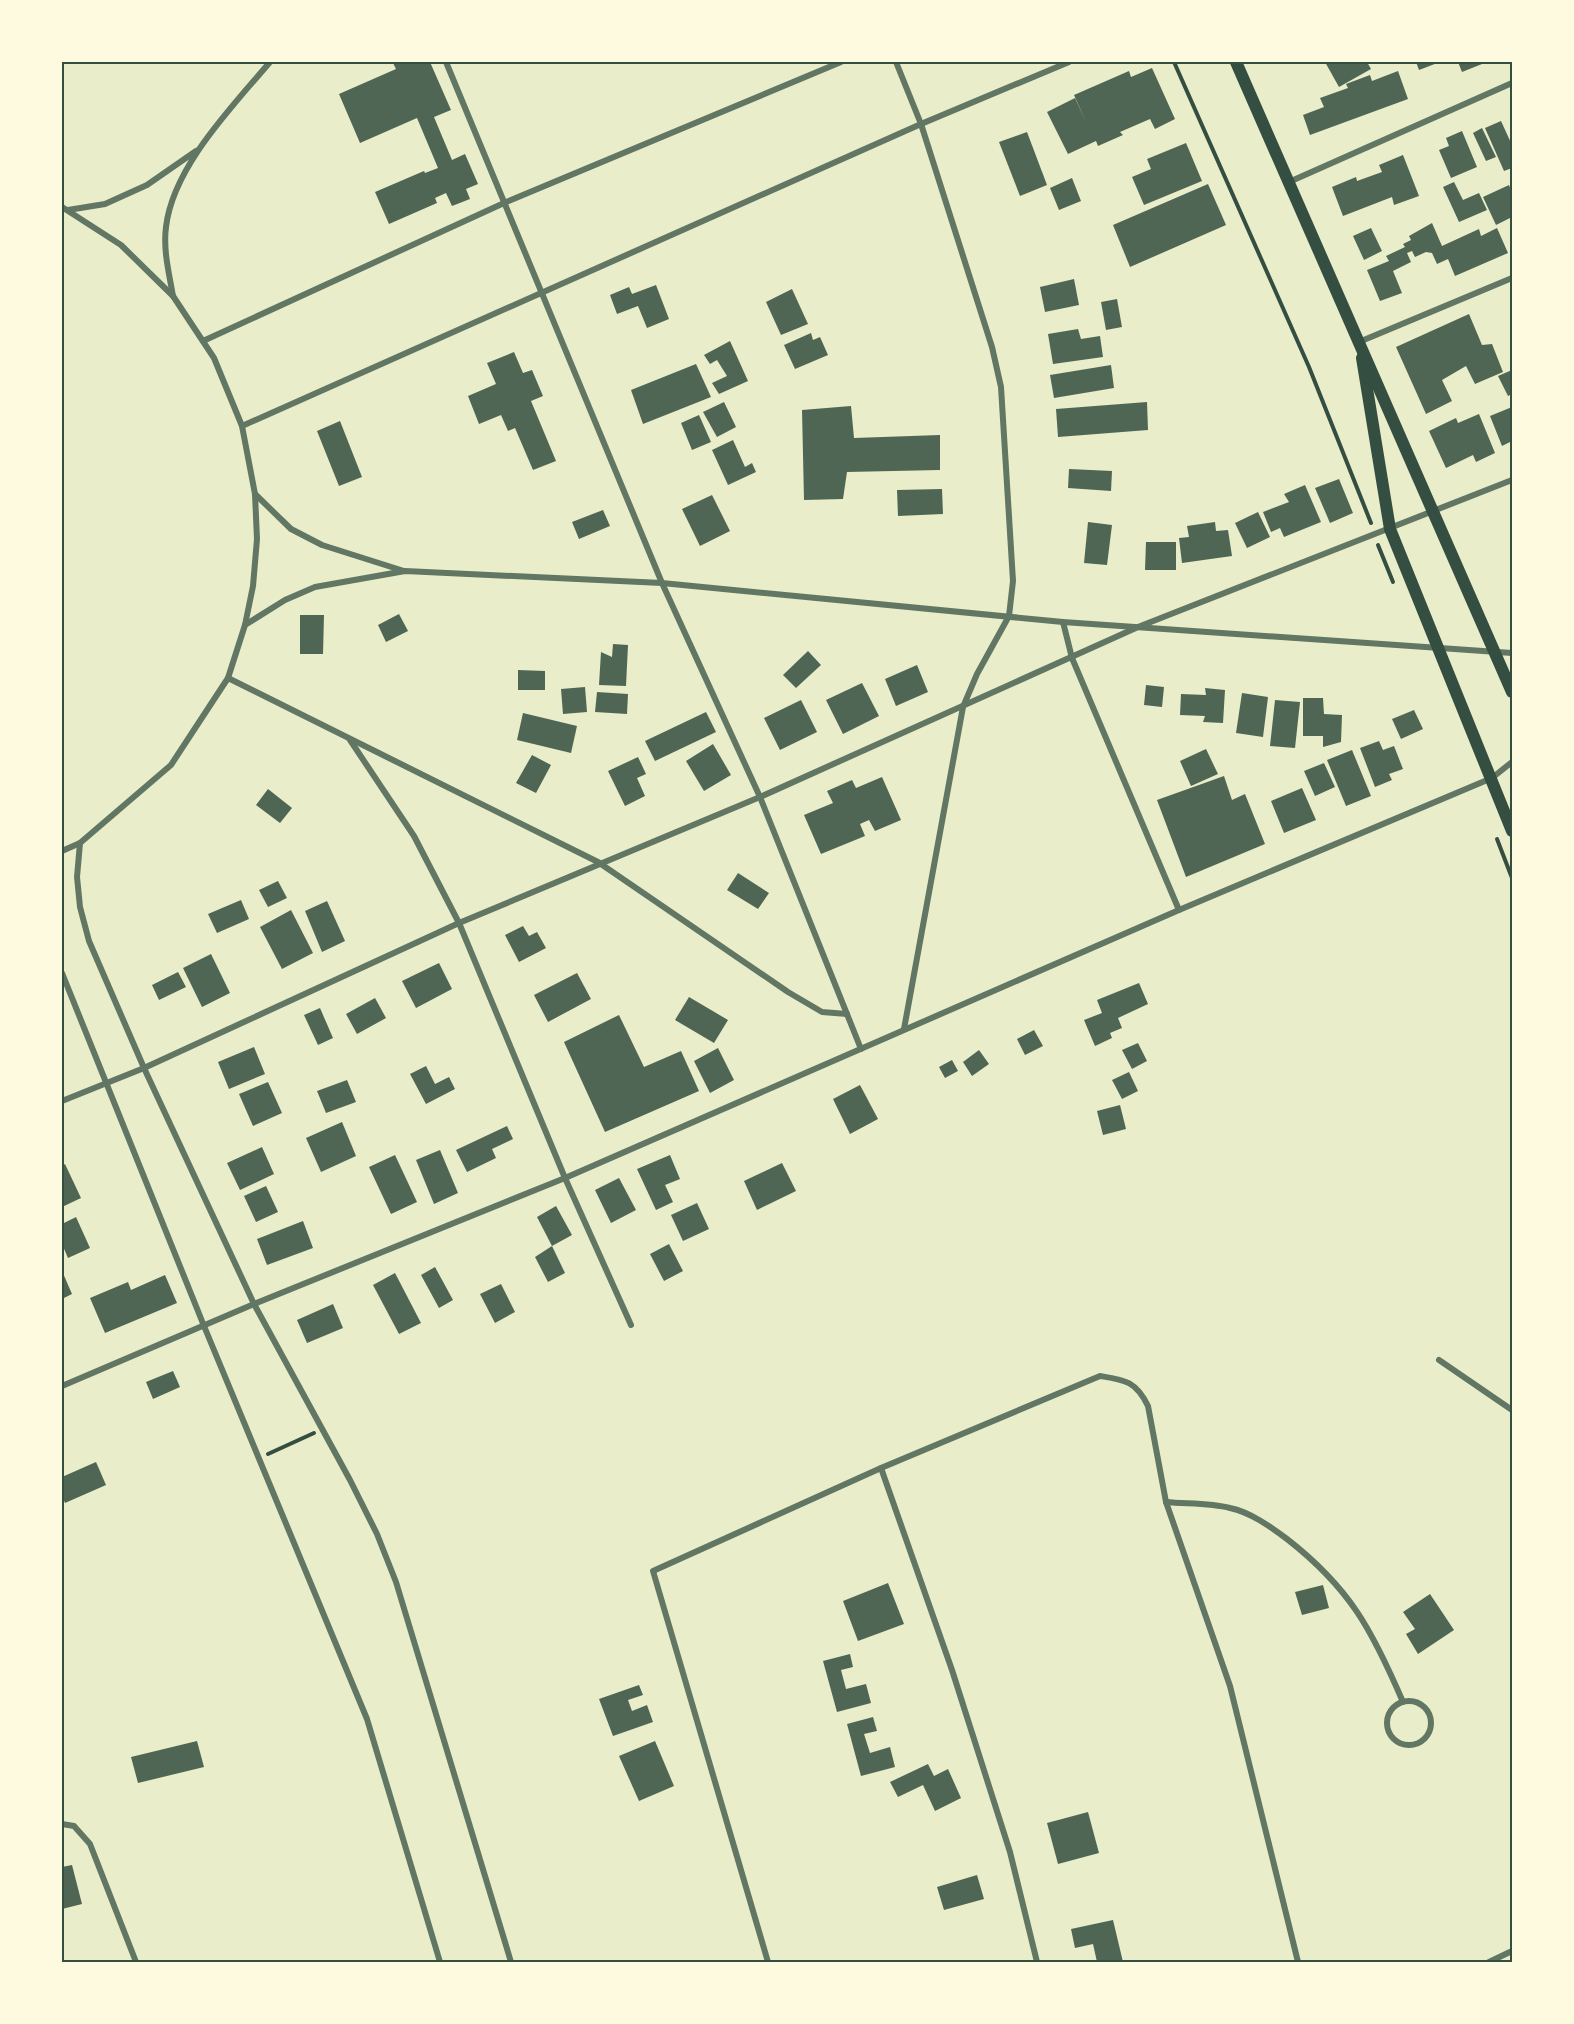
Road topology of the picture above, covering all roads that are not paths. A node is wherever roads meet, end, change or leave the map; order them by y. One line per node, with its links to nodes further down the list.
1 (270, 62): 9 (street)
2 (446, 62): 11 (street)
3 (841, 62): 11 (street)
4 (896, 62): 8 (street)
5 (1069, 62): 8 (street)
6 (1236, 62): 10 (main road)
7 (1512, 83): 10 (street)
8 (921, 124): 14 (street); 25 (street)
9 (197, 150): 12 (street); 15 (street)
10 (1289, 182): 17 (main road)
11 (504, 203): 14 (street); 16 (street)
12 (65, 208): 15 (street)
13 (1512, 278): 17 (street)
14 (542, 293): 18 (street); 24 (street)
15 (173, 297): 16 (street)
16 (203, 341): 18 (street)
17 (1359, 342): 21 (main road); 22 (main road)
18 (242, 426): 20 (street)
19 (1512, 480): 21 (street)
20 (255, 494): 23 (street); 27 (street)
21 (1434, 511): 22 (street); 30 (main road)
22 (1390, 529): 28 (street); 29 (main road)
23 (405, 571): 24 (street); 27 (street)
24 (663, 583): 25 (street); 39 (street)
25 (1009, 616): 26 (street); 35 (street)
26 (1063, 622): 28 (street); 32 (street)
27 (245, 625): 33 (street)
28 (1138, 627): 29 (street); 32 (street)
29 (1439, 648): 30 (street); 38 (main road)
30 (1496, 651): 31 (street); 34 (main road)
31 (1512, 653)
32 (1072, 658): 35 (street); 44 (street)
33 (228, 678): 36 (street); 41 (street)
34 (1512, 692)
35 (963, 707): 39 (street); 48 (street)
36 (350, 739): 43 (street); 45 (street)
37 (1512, 762): 38 (street)
38 (1492, 778): 40 (main road); 44 (street)
39 (760, 797): 43 (street); 47 (street)
40 (1512, 831)
41 (80, 843): 42 (street); 50 (street)
42 (62, 851)
43 (598, 862): 45 (street); 47 (street)
44 (1179, 910): 48 (street)
45 (459, 923): 50 (street); 53 (street)
46 (62, 972): 51 (street)
47 (847, 1014): 49 (street)
48 (904, 1029): 49 (street)
49 (861, 1049): 53 (street)
50 (144, 1068): 51 (street); 54 (street)
51 (106, 1082): 52 (street); 56 (street)
52 (62, 1101)
53 (565, 1178): 54 (street); 55 (street)
54 (254, 1304): 56 (street); 67 (street)
55 (631, 1325)
56 (204, 1326): 58 (street); 66 (street)
57 (1439, 1360): 59 (street)
58 (62, 1386)
59 (1512, 1410)
60 (881, 1468): 61 (street); 68 (street); 69 (street)
61 (1166, 1502): 62 (street); 70 (street)
62 (1402, 1702): 62 (street)
63 (62, 1824): 65 (street)
64 (1512, 1951): 71 (street)
65 (136, 1962)
66 (440, 1962)
67 (511, 1962)
68 (768, 1962)
69 (1037, 1962)
70 (1298, 1962)
71 (1489, 1962)

